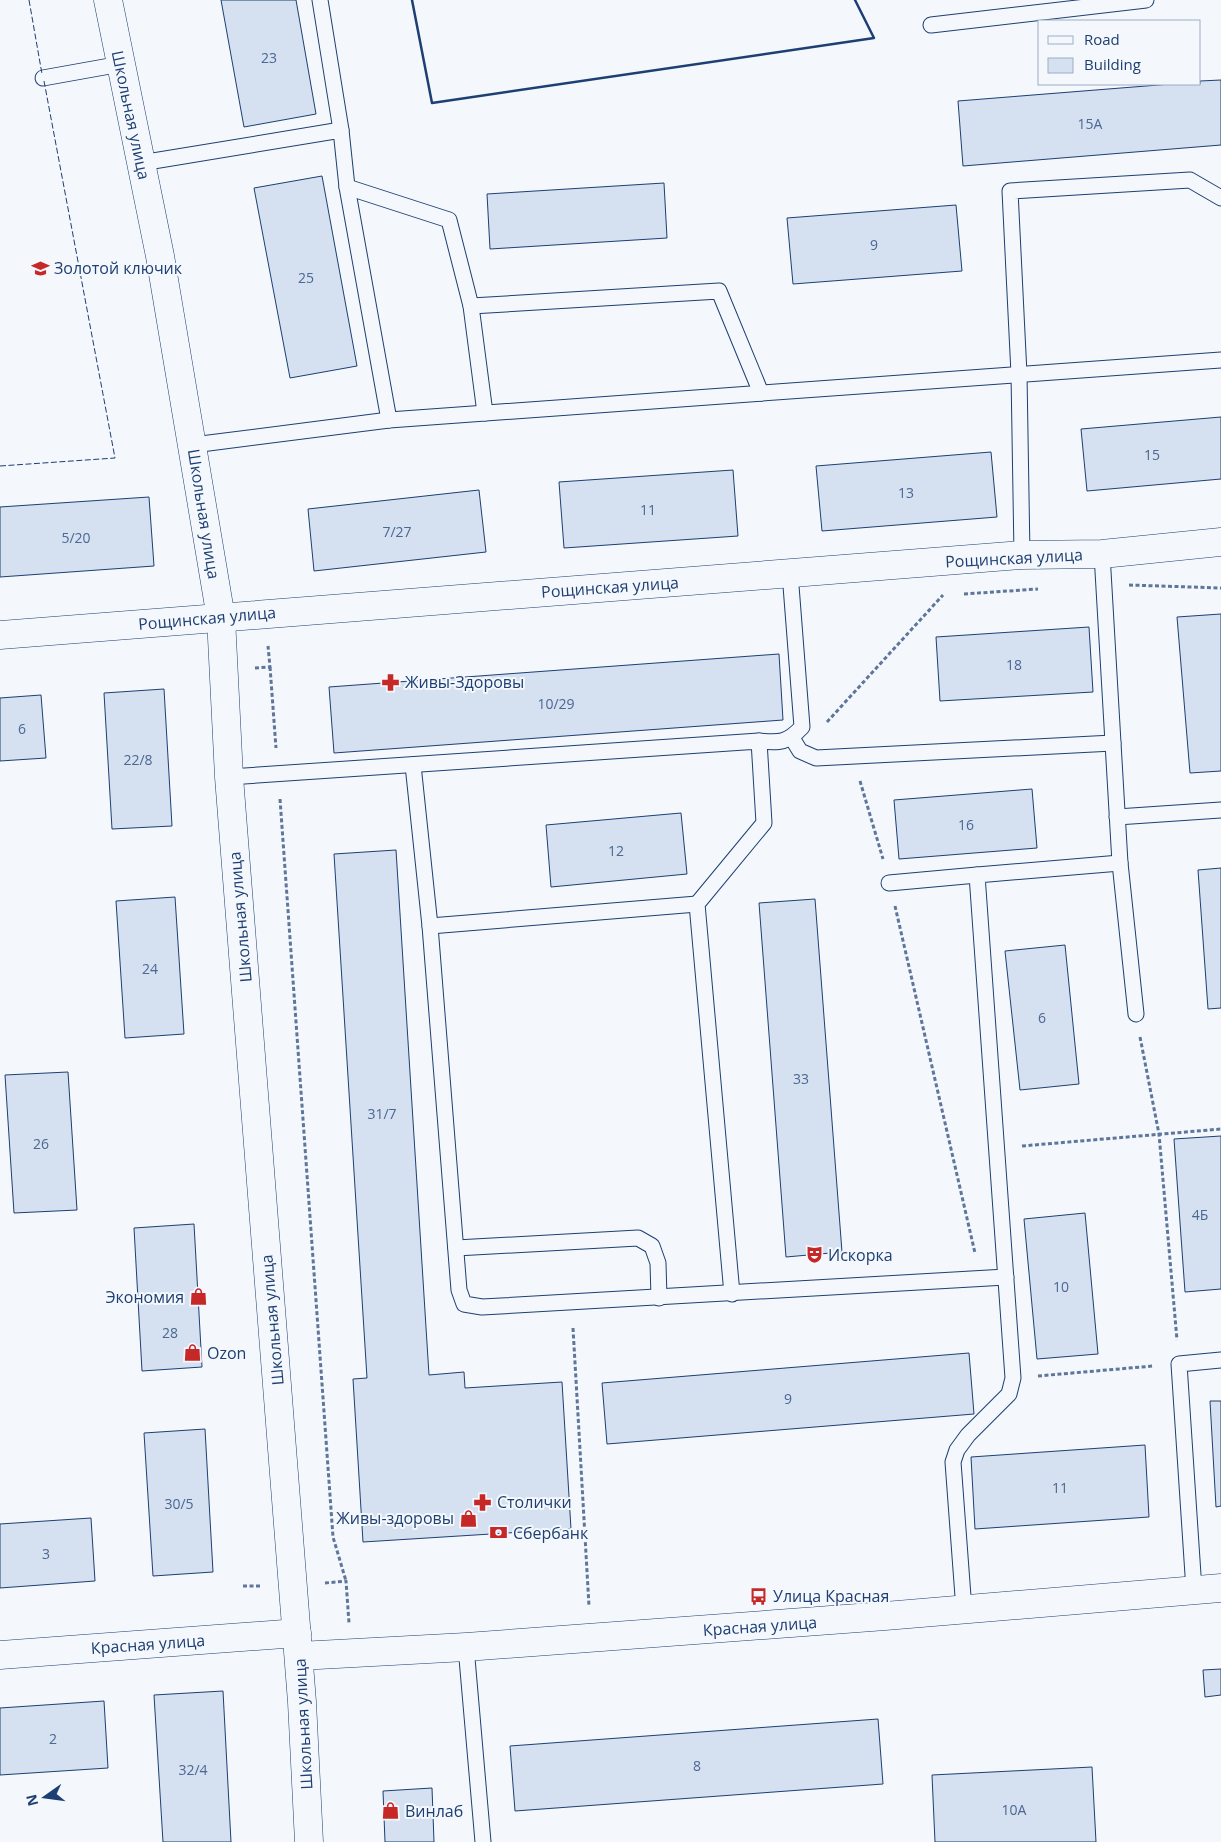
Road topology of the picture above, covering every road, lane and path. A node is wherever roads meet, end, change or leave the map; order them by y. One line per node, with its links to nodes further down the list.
1 (108, 0): 5 (street, Школьная улица)
2 (320, 0): 7 (lane)
3 (1146, 0): 4 (lane)
4 (931, 25)
5 (121, 64): 6 (lane); 8 (street, Школьная улица)
6 (43, 78)
7 (341, 130): 8 (lane); 9 (lane)
8 (141, 163): 17 (street, Школьная улица)
9 (347, 187): 11 (lane); 16 (lane)
10 (1221, 198): 13 (lane)
11 (471, 306): 14 (lane); 15 (lane)
12 (1221, 360): 13 (lane)
13 (1019, 374): 14 (lane); 20 (lane)
14 (762, 393): 15 (lane)
15 (485, 413): 16 (lane)
16 (389, 420): 17 (lane)
17 (193, 445): 23 (street, Школьная улица)
18 (1221, 542): 19 (street, Рощинская улица)
19 (1102, 554): 20 (street, Рощинская улица); 27 (lane)
20 (1022, 555): 21 (street, Рощинская улица)
21 (790, 573): 23 (street, Рощинская улица); 28 (lane)
22 (943, 595): 28 (path)
23 (221, 618): 24 (street, Рощинская улица); 32 (street, Школьная улица)
24 (0, 635)
25 (270, 667): 31 (path)
26 (759, 741): 28 (lane); 30 (lane); 38 (lane)
27 (1113, 743): 29 (lane); 34 (lane)
28 (796, 745): 29 (lane)
29 (853, 756): 37 (path)
30 (413, 765): 31 (lane); 39 (lane)
31 (278, 774): 32 (lane); 53 (path)
32 (229, 777): 58 (street, Школьная улица)
33 (1221, 810): 34 (lane)
34 (1118, 817): 35 (lane)
35 (1120, 863): 36 (lane); 40 (lane)
36 (978, 874): 37 (lane); 43 (lane)
37 (889, 883): 46 (path)
38 (697, 904): 39 (lane); 47 (lane)
39 (430, 926): 44 (lane)
40 (1136, 1014): 42 (path)
41 (1221, 1129): 42 (path)
42 (1159, 1134): 43 (path); 51 (path)
43 (997, 1148): 45 (lane)
44 (456, 1248): 48 (lane); 49 (lane)
45 (1006, 1276): 46 (lane); 52 (lane)
46 (981, 1278): 47 (lane)
47 (732, 1294): 48 (lane)
48 (659, 1298): 49 (lane)
49 (572, 1302): 57 (path)
50 (1221, 1360): 51 (lane)
51 (1179, 1364): 52 (path); 55 (lane)
52 (1013, 1378): 56 (lane)
53 (346, 1581)
54 (1221, 1588): 55 (street, Красная улица)
55 (1194, 1590): 56 (street, Красная улица)
56 (964, 1610): 57 (street, Красная улица)
57 (591, 1636): 59 (street, Красная улица)
58 (298, 1644): 59 (street, Красная улица); 60 (street, Красная улица); 61 (street, Школьная улица)
59 (466, 1647): 62 (lane)
60 (0, 1654)
61 (309, 1842)
62 (483, 1842)

